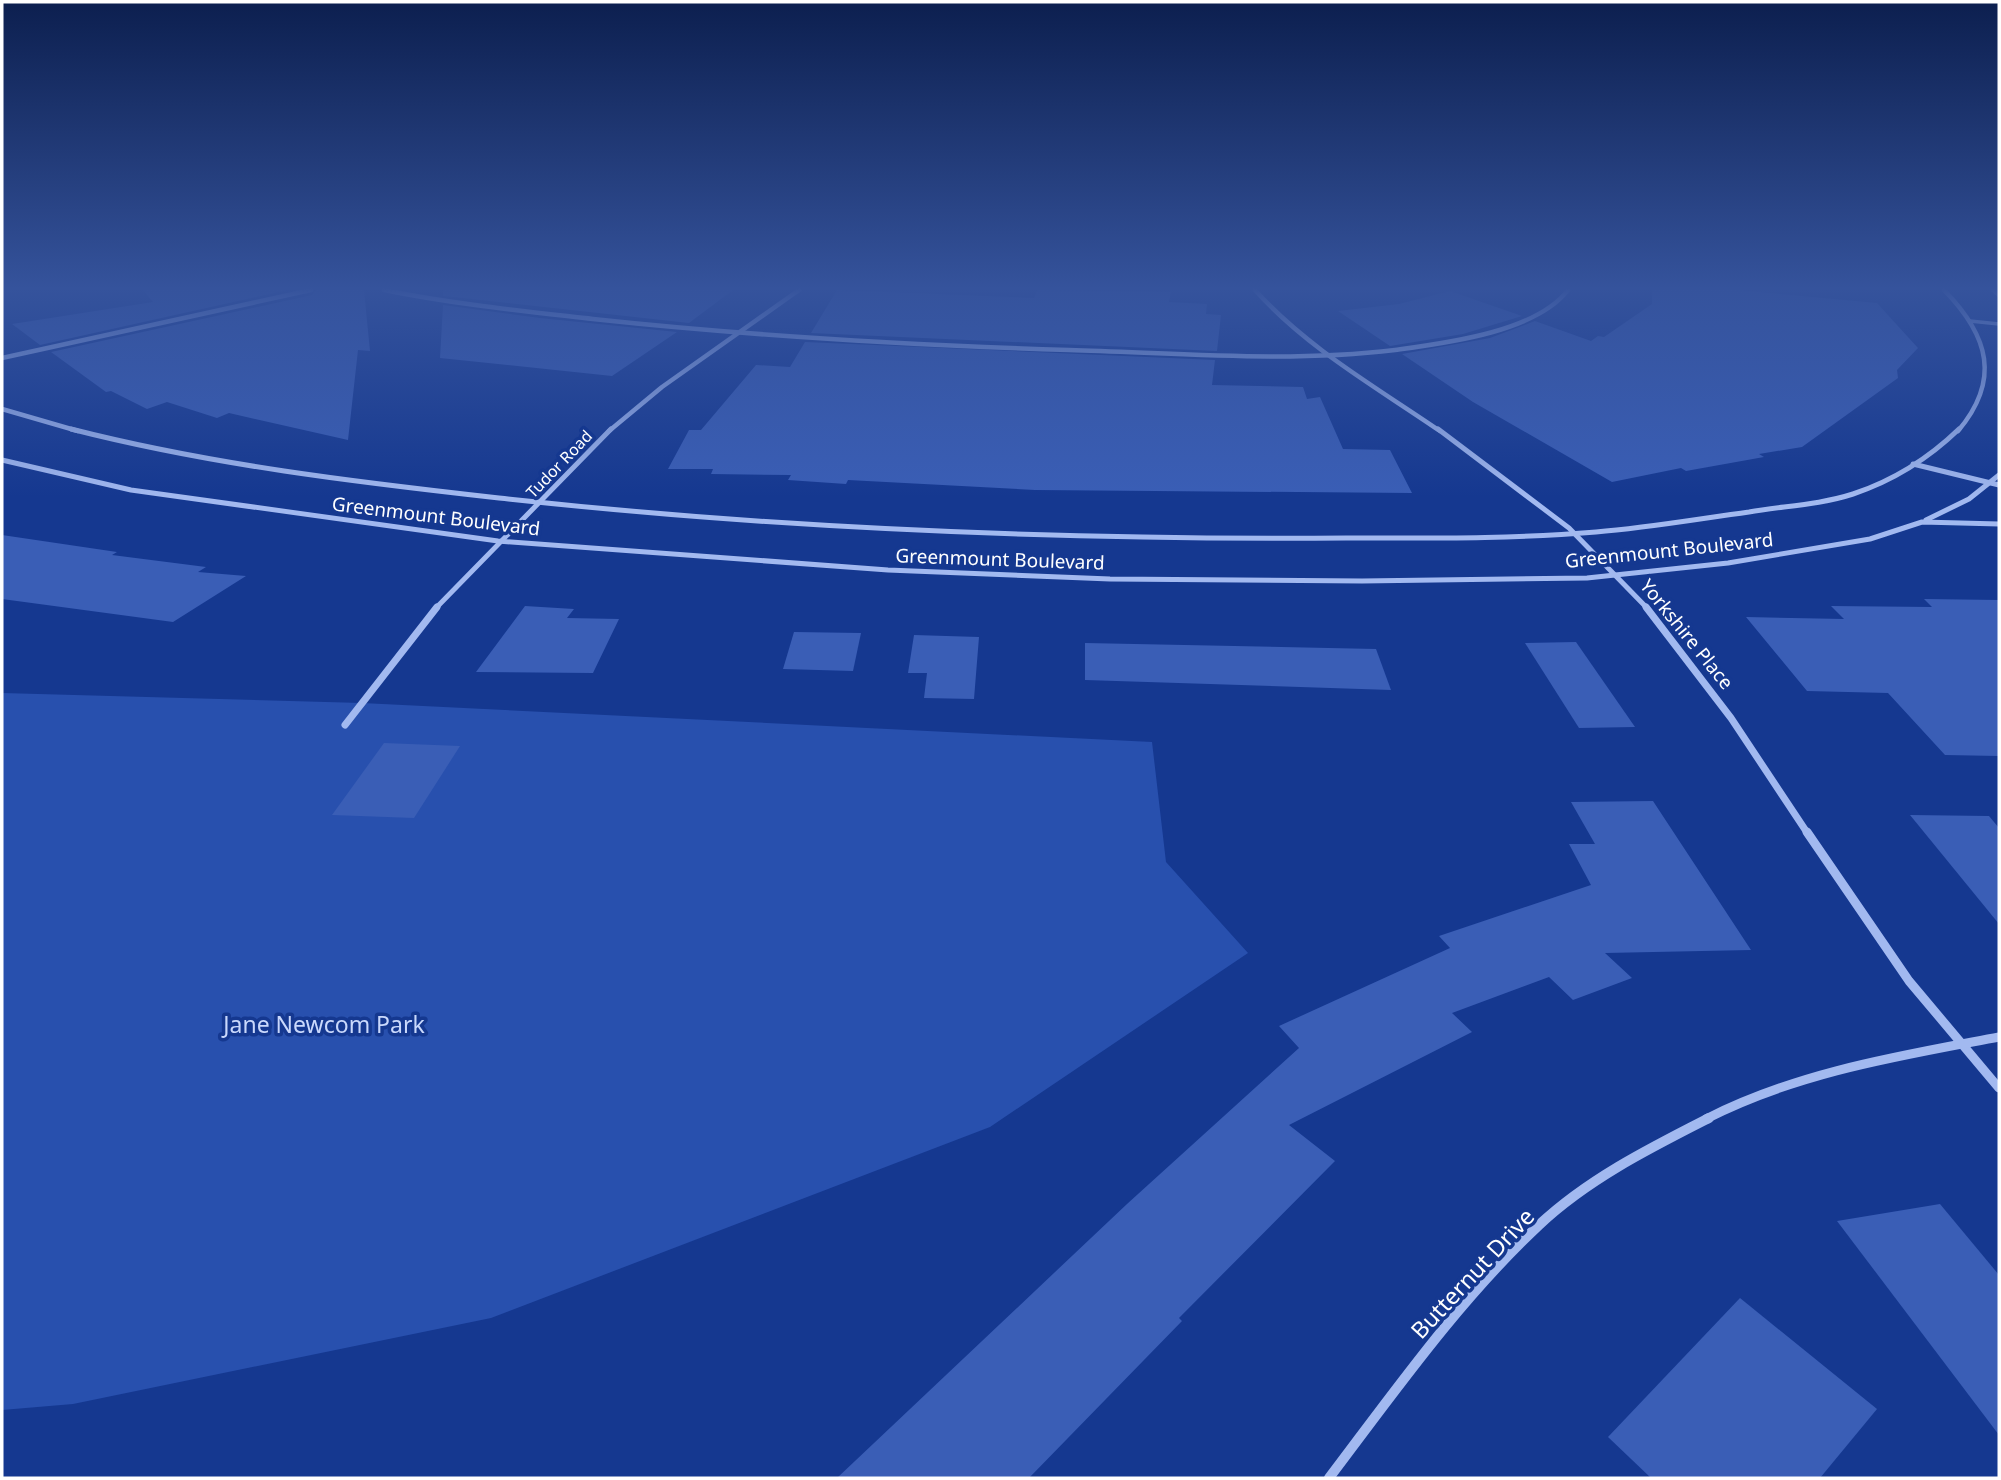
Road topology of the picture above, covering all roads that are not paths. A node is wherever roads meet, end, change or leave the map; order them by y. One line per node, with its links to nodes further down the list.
1 (700, 359): 10 (street, Tudor Road)
2 (1334, 359): 13 (street, Yorkshire Place)
3 (1988, 359): 6 (street, Greenmount Boulevard)
4 (2, 409): 10 (street, Greenmount Boulevard)
5 (2, 460): 14 (street, Greenmount Boulevard)
6 (1913, 464): 8 (street); 13 (street, Greenmount Boulevard)
7 (1999, 475): 8 (street)
8 (1988, 484): 9 (street); 11 (street)
9 (1999, 485)
10 (538, 503): 13 (street, Greenmount Boulevard); 14 (street, Tudor Road)
11 (1922, 522): 12 (street, Greenmount Boulevard); 15 (street, Greenmount Boulevard)
12 (1999, 523)
13 (1573, 534): 15 (street, Yorkshire Place)
14 (498, 541): 15 (street, Greenmount Boulevard); 16 (street, Tudor Road)
15 (1619, 575): 18 (street, Yorkshire Place)
16 (345, 726)
17 (1999, 1037): 18 (street, Butternut Drive)
18 (1959, 1043): 19 (street, Yorkshire Place); 20 (street, Butternut Drive)
19 (1999, 1088)
20 (1329, 1478)

